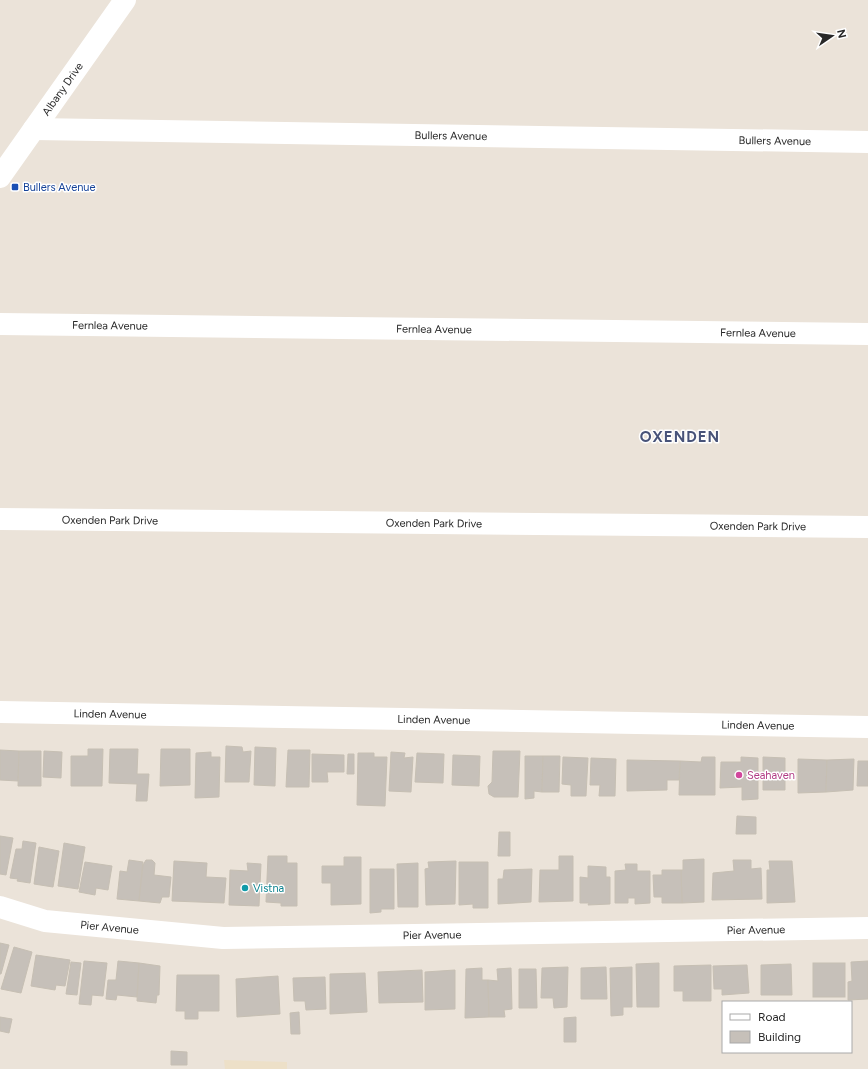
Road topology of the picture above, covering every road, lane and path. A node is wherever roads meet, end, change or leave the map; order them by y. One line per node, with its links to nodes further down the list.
1 (124, 0): 2 (street, Albany Drive)
2 (34, 130): 3 (street, Bullers Avenue); 4 (street, Albany Drive)
3 (868, 142)
4 (0, 177)
5 (0, 324): 6 (street, Fernlea Avenue)
6 (868, 334)
7 (0, 519): 8 (street, Oxenden Park Drive)
8 (868, 527)
9 (0, 712): 10 (street, Linden Avenue)
10 (868, 727)
11 (0, 907): 12 (street, Pier Avenue)
12 (868, 928)

